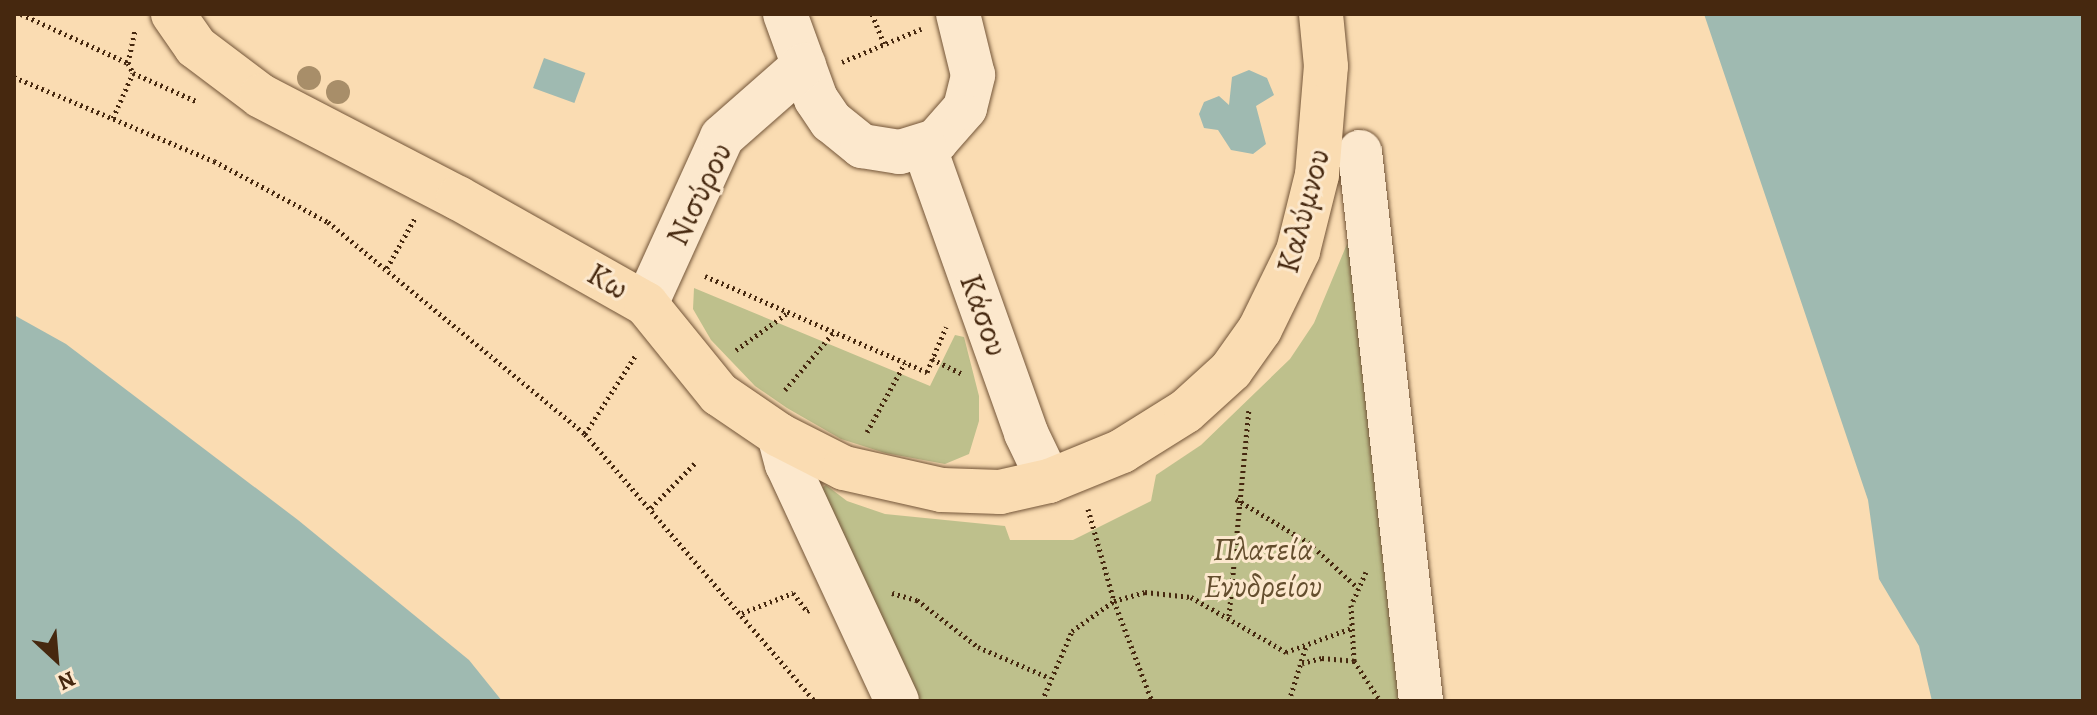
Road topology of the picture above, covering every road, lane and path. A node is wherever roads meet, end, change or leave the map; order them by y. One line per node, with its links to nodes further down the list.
1 (21, 14): 10 (path)
2 (173, 14): 25 (main road, Κω)
3 (785, 14): 9 (street)
4 (872, 14): 7 (path)
5 (1321, 14): 39 (main road, Καλύμνου)
6 (957, 19): 7 (path); 16 (street)
7 (884, 44): 9 (path)
8 (130, 51): 10 (path)
9 (826, 60): 12 (path); 16 (street); 25 (street, Νισύρου)
10 (128, 63): 11 (path)
11 (133, 73): 14 (path); 15 (path)
12 (845, 76)
13 (14, 77): 15 (path)
14 (204, 105)
15 (113, 118): 22 (path)
16 (924, 146): 39 (street, Κάσου)
17 (1360, 152): 44 (street)
18 (406, 206): 19 (path)
19 (431, 220)
20 (405, 233): 22 (path)
21 (711, 262): 23 (path)
22 (387, 269): 36 (path)
23 (705, 276): 24 (path); 26 (path)
24 (699, 286)
25 (646, 304): 35 (main road, Κω)
26 (787, 313): 28 (path); 31 (path)
27 (949, 318): 33 (path)
28 (833, 333): 33 (path); 35 (path)
29 (626, 342): 30 (path)
30 (639, 352): 32 (path); 36 (path)
31 (723, 360)
32 (649, 361)
33 (905, 363): 37 (path)
34 (1252, 395): 41 (path)
35 (781, 414): 39 (main road, Κω); 46 (street)
36 (585, 434): 43 (path)
37 (864, 438)
38 (695, 463): 43 (path)
39 (1062, 494): 42 (path)
40 (1100, 499): 42 (path)
41 (1236, 499): 45 (path); 50 (path)
42 (1087, 506): 47 (path)
43 (651, 508): 49 (path)
44 (1404, 535): 45 (path); 62 (street)
45 (1356, 586): 51 (path)
46 (846, 592): 55 (path); 57 (street)
47 (1114, 601): 50 (path); 55 (path); 59 (path)
48 (807, 611): 49 (path)
49 (742, 613): 56 (path)
50 (1229, 616): 52 (path)
51 (1352, 628): 52 (path); 53 (path)
52 (1306, 646): 54 (path)
53 (1354, 661): 54 (path); 61 (path)
54 (1302, 663): 60 (path)
55 (1048, 677): 58 (path)
56 (815, 701)
57 (897, 701)
58 (1042, 701)
59 (1152, 701)
60 (1289, 701)
61 (1382, 701)
62 (1421, 701)

